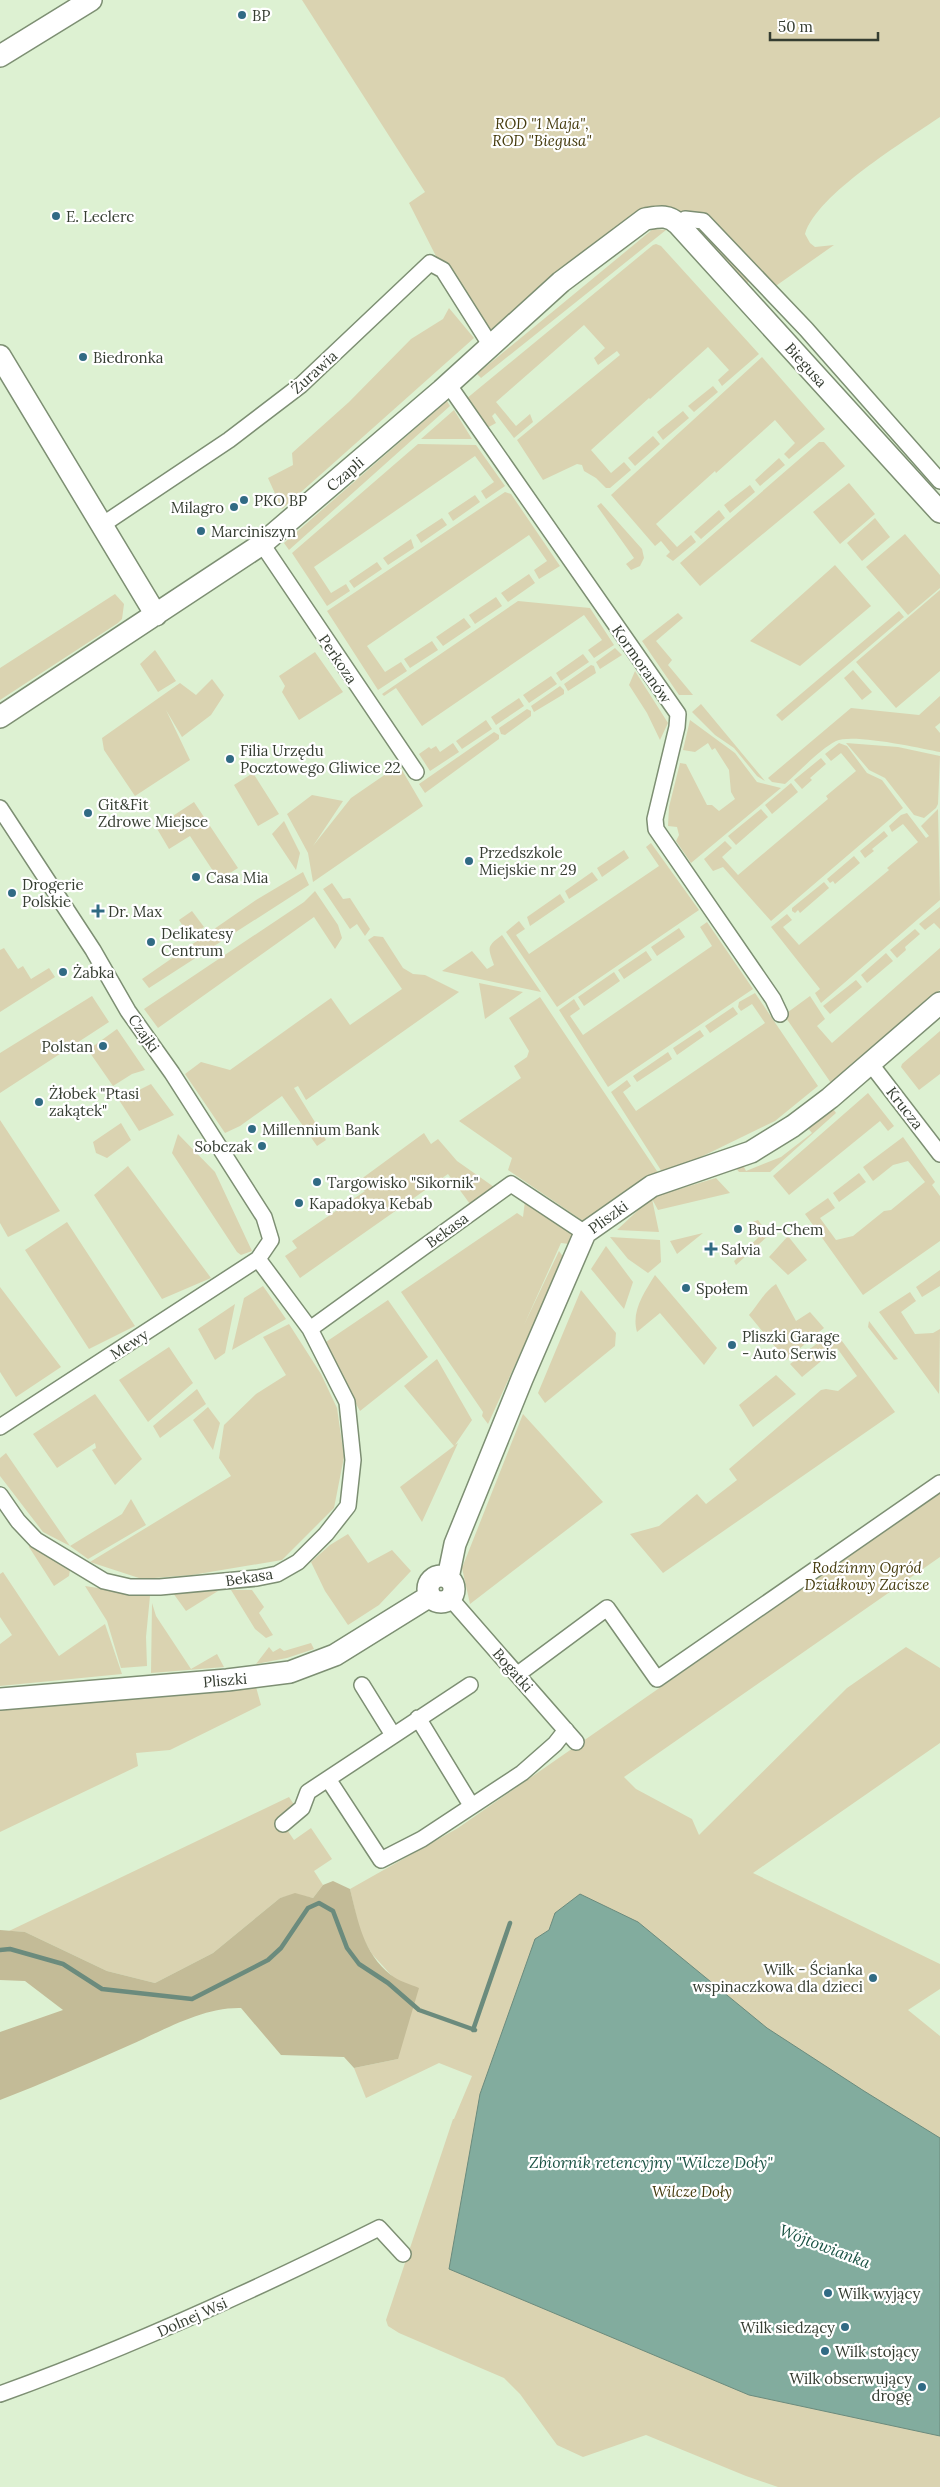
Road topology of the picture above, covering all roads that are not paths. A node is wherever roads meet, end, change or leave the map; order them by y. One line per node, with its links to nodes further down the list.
1 (91, 0): 2 (street)
2 (0, 56)
3 (675, 222): 4 (street, Czapli); 7 (street); 8 (street, Biegusa)
4 (491, 346): 6 (street, Czapli); 9 (street, Żurawia)
5 (0, 356): 9 (street)
6 (448, 384): 10 (street, Czapli); 16 (street, Kormoranów)
7 (940, 481)
8 (940, 512)
9 (102, 525): 11 (street)
10 (262, 544): 11 (street, Czapli); 13 (street, Perkoza)
11 (156, 615): 12 (street, Czapli)
12 (0, 717)
13 (416, 772)
14 (0, 808): 20 (street, Czajki)
15 (940, 1003): 17 (street, Pliszki)
16 (780, 1014)
17 (870, 1063): 18 (street, Krucza); 19 (street, Pliszki)
18 (940, 1154)
19 (585, 1233): 21 (street, Bekasa); 25 (street, Pliszki)
20 (258, 1259): 21 (street, Bekasa); 22 (street, Mewy)
21 (310, 1329): 24 (street, Bekasa)
22 (0, 1427)
23 (940, 1483): 26 (street)
24 (0, 1495)
25 (443, 1590): 26 (street, Bogatki); 29 (street, Pliszki)
26 (518, 1674): 31 (street, Bogatki)
27 (362, 1685): 32 (street)
28 (470, 1685): 30 (street)
29 (0, 1699)
30 (418, 1718): 32 (street); 35 (street)
31 (566, 1730): 33 (street, Bogatki); 35 (street)
32 (393, 1735): 34 (street)
33 (576, 1742)
34 (328, 1779): 35 (street); 36 (street)
35 (471, 1805)
36 (283, 1824)
37 (403, 2254): 38 (street, Dolnej Wsi)
38 (0, 2394)

